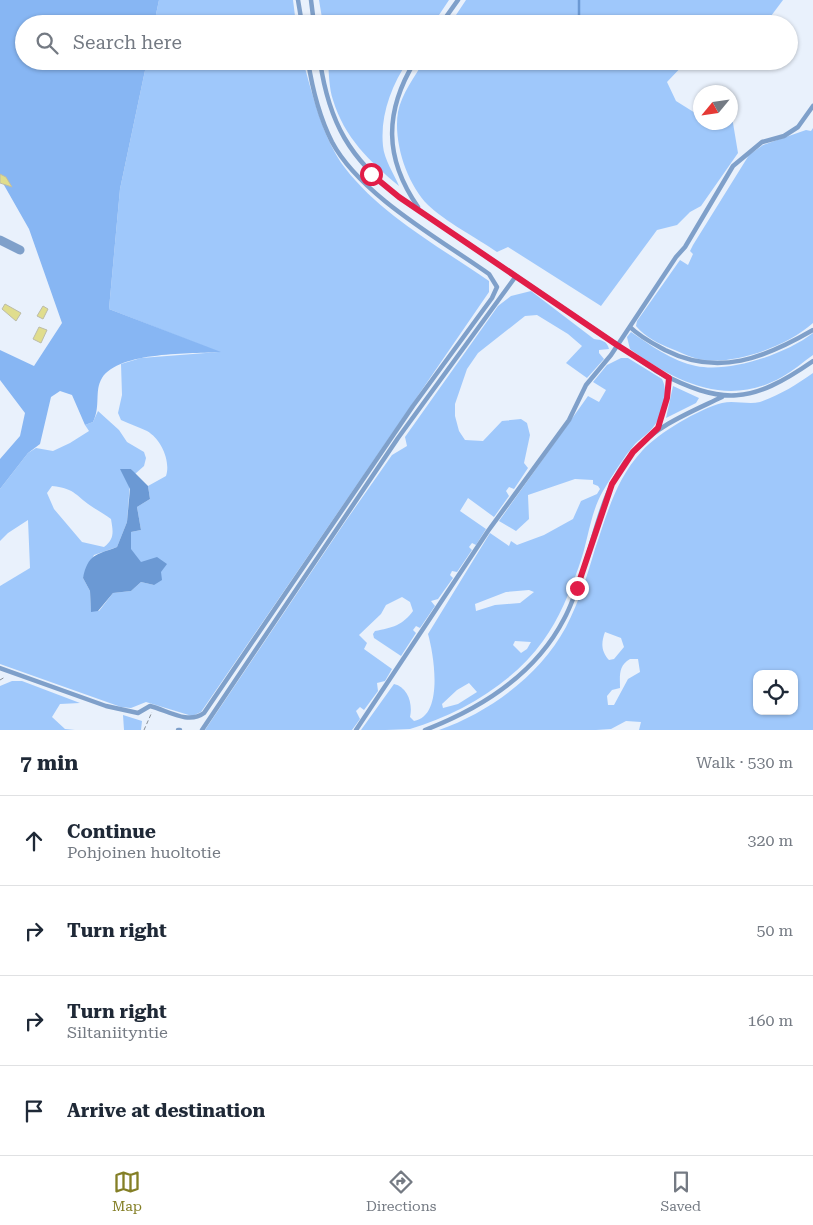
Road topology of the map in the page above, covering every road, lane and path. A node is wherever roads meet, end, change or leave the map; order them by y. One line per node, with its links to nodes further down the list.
1 (298, 0): 4 (lane)
2 (311, 0): 5 (lane)
3 (458, 0): 6 (lane)
4 (300, 15)
5 (313, 15)
6 (447, 15)
7 (310, 70): 23 (lane)
8 (322, 70): 11 (lane)
9 (410, 70): 11 (lane)
10 (813, 106): 15 (lane)
11 (420, 211): 14 (lane)
12 (0, 240): 13 (street)
13 (20, 250)
14 (516, 276): 17 (lane); 25 (lane)
15 (630, 327): 16 (lane); 17 (lane)
16 (813, 330)
17 (617, 345): 19 (lane); 26 (lane)
18 (813, 361): 20 (lane)
19 (669, 378): 20 (lane); 21 (lane)
20 (722, 397): 21 (lane)
21 (658, 428): 27 (lane)
22 (0, 668): 23 (lane)
23 (154, 707): 24 (path)
24 (144, 730)
25 (202, 730)
26 (356, 730)
27 (425, 730)

